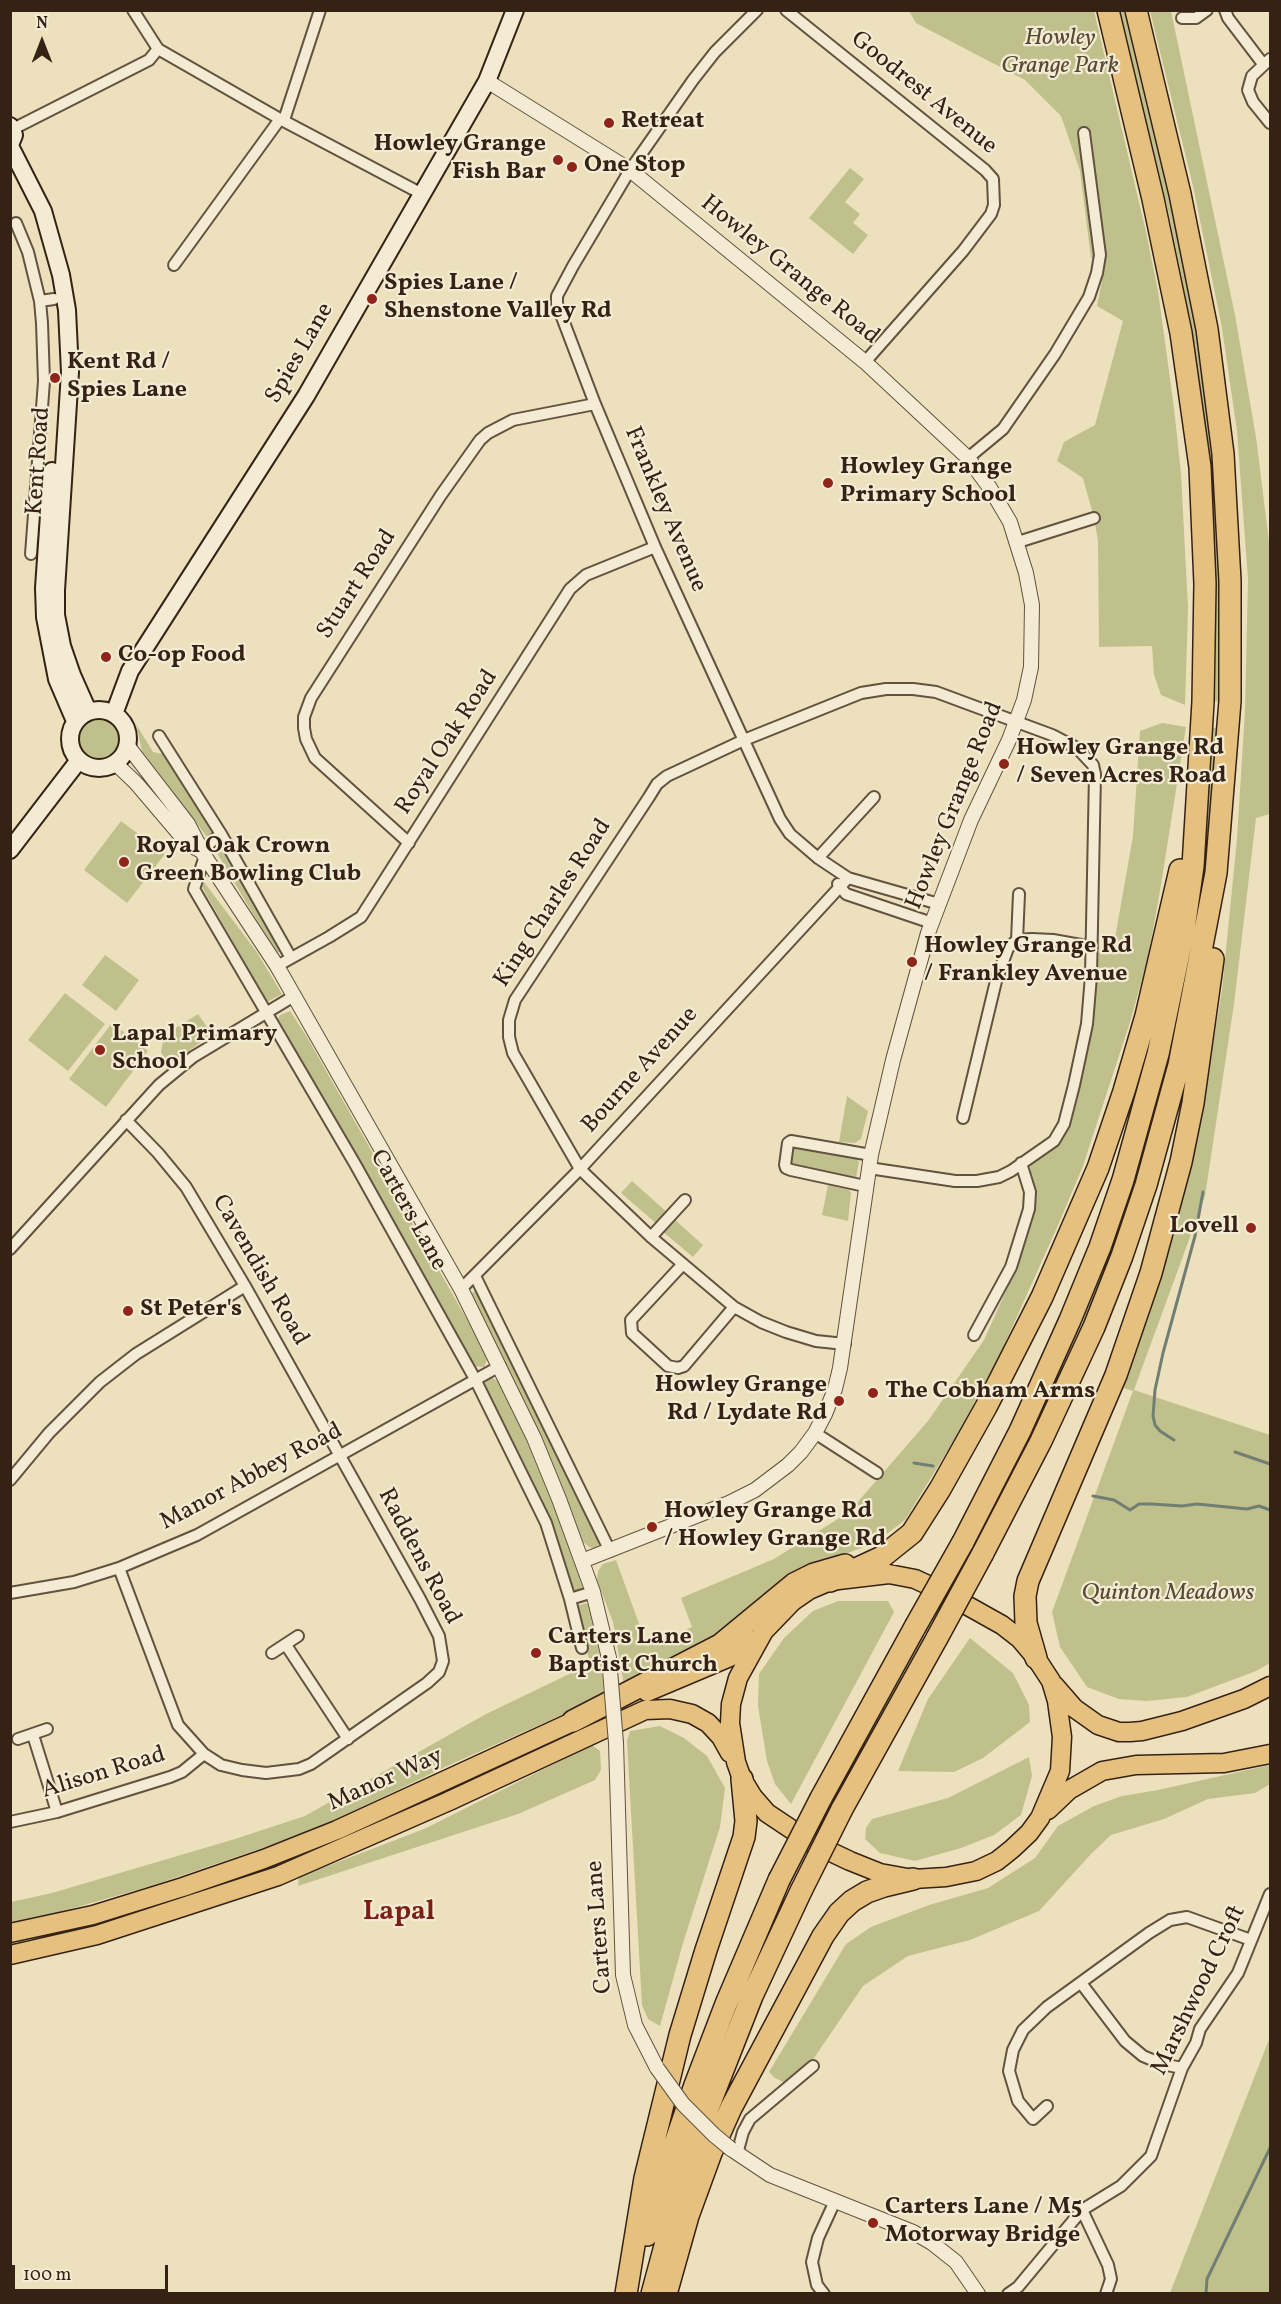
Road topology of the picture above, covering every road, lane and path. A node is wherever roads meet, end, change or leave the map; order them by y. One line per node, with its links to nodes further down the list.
1 (133, 10): 11 (street)
2 (320, 10): 14 (street)
3 (515, 10): 13 (main road, Spies Lane)
4 (757, 10): 19 (street)
5 (786, 10): 24 (street, Goodrest Avenue)
6 (1108, 10): 39 (highway)
7 (1136, 10): 47 (highway)
8 (1207, 10): 10 (street)
9 (1226, 10): 12 (street)
10 (1182, 18)
11 (158, 49): 14 (street); 17 (street)
12 (1267, 62): 15 (street)
13 (488, 81): 19 (street, Howley Grange Road); 20 (main road, Spies Lane)
14 (282, 119): 20 (street); 22 (street)
15 (1270, 123)
16 (1084, 133): 26 (street)
17 (11, 137): 32 (main road, Kent Road)
18 (10, 170): 23 (main road, Kent Road)
19 (630, 170): 24 (street, Howley Grange Road); 25 (street, Frankley Avenue)
20 (422, 194): 31 (main road, Spies Lane)
21 (16, 223): 23 (street, Kent Road)
22 (174, 265)
23 (47, 300): 30 (street, Kent Road); 32 (main road, Kent Road)
24 (865, 362): 26 (street, Howley Grange Road)
25 (595, 404): 29 (street, Frankley Avenue); 42 (street, Stuart Road)
26 (968, 458): 28 (street, Howley Grange Road)
27 (1094, 518): 28 (street)
28 (1018, 542): 33 (street, Howley Grange Road)
29 (655, 547): 34 (street, Frankley Avenue); 42 (street, Royal Oak Road)
30 (31, 554)
31 (114, 714): 32 (main road); 36 (main road)
32 (81, 716): 37 (main road)
33 (1016, 722): 34 (street, King Charles Road); 51 (street, Howley Grange Road); 54 (street, King Charles Road)
34 (744, 740): 45 (street, Frankley Avenue); 63 (street, King Charles Road)
35 (158, 743): 41 (street)
36 (127, 745): 38 (main road); 44 (street, Carters Lane)
37 (79, 760): 38 (main road); 43 (main road)
38 (115, 763): 44 (street, Carters Lane)
39 (1199, 790): 81 (highway); 120 (highway, bridge)
40 (874, 797): 45 (street)
41 (221, 834): 44 (street); 55 (street)
42 (409, 843): 55 (street, Royal Oak Road)
43 (10, 850)
44 (202, 853): 56 (street, Carters Lane); 58 (street, Carters Lane)
45 (818, 858): 46 (street, Frankley Avenue)
46 (830, 868): 48 (street, Frankley Avenue); 49 (street, Frankley Avenue)
47 (1216, 873): 94 (highway); 121 (highway, bridge)
48 (848, 878): 49 (street, Bourne Avenue); 51 (street, Frankley Avenue)
49 (840, 888): 52 (street); 63 (street, Bourne Avenue)
50 (1019, 894): 53 (street)
51 (939, 904): 52 (street, Howley Grange Road)
52 (932, 923): 61 (street, Howley Grange Road)
53 (1017, 940): 54 (street); 59 (street)
54 (1092, 947): 62 (street, King Charles Road)
55 (291, 958): 56 (street, Royal Oak Road)
56 (277, 966): 57 (street, Carters Lane)
57 (294, 996): 58 (street); 71 (street, Carters Lane)
58 (267, 1012): 60 (street); 76 (street, Carters Lane)
59 (963, 1118)
60 (126, 1120): 67 (street); 70 (street, Cavendish Road)
61 (870, 1161): 62 (street, King Charles Road); 64 (street, Howley Grange Road); 64 (street)
62 (1021, 1163): 73 (street)
63 (580, 1169): 66 (street, King Charles Road); 69 (street, Bourne Avenue)
64 (866, 1186): 74 (street, Howley Grange Road)
65 (685, 1200): 66 (street)
66 (651, 1237): 68 (street, King Charles Road)
67 (10, 1249)
68 (683, 1264): 72 (street, King Charles Road); 72 (street)
69 (475, 1276): 71 (street, Bourne Avenue); 82 (street, Carters Lane)
70 (245, 1286): 78 (street, Cavendish Road); 80 (street)
71 (460, 1289): 75 (street, Carters Lane)
72 (734, 1307): 74 (street, King Charles Road)
73 (974, 1335)
74 (845, 1344): 77 (street, Howley Grange Road)
75 (500, 1366): 76 (street, Manor Abbey Road); 83 (street, Carters Lane)
76 (475, 1379): 78 (street, Manor Abbey Road); 88 (street, Carters Lane)
77 (815, 1433): 79 (street); 82 (street, Howley Grange Road)
78 (339, 1455): 84 (street, Manor Abbey Road); 101 (street, Raddens Road)
79 (878, 1473)
80 (10, 1480)
81 (893, 1548): 85 (highway); 97 (highway)
82 (610, 1551): 83 (street, Howley Grange Road)
83 (582, 1561): 86 (street, Carters Lane)
84 (119, 1568): 87 (street, Manor Abbey Road); 102 (street, Raddens Road)
85 (830, 1581): 89 (highway); 94 (highway)
86 (593, 1592): 88 (street); 117 (street, Carters Lane, bridge)
87 (10, 1593)
88 (570, 1599): 92 (street, Carters Lane)
89 (764, 1631): 97 (highway, Manor Way); 104 (highway)
90 (298, 1636): 91 (street)
91 (286, 1645): 93 (street); 101 (street)
92 (582, 1648)
93 (272, 1653)
94 (1036, 1658): 95 (highway)
95 (1051, 1681): 96 (highway); 106 (highway)
96 (1270, 1686)
97 (573, 1721): 110 (highway, Manor Way)
98 (46, 1729): 99 (street)
99 (33, 1735): 100 (street); 105 (street)
100 (18, 1739)
101 (348, 1739): 102 (street, Raddens Road)
102 (204, 1754): 105 (street, Alison Road)
103 (1270, 1754): 106 (highway)
104 (739, 1771): 108 (highway, Manor Way); 112 (highway, Manor Way); 120 (highway)
105 (57, 1812): 107 (street, Alison Road)
106 (1040, 1818): 108 (highway, Manor Way)
107 (10, 1822)
108 (913, 1879): 122 (highway)
109 (1270, 1894): 111 (street, Marshwood Croft)
110 (10, 1933)
111 (1251, 1941): 113 (street); 115 (street, Marshwood Croft)
112 (10, 1955)
113 (1081, 1983): 115 (street); 116 (street)
114 (813, 2066): 117 (street)
115 (1182, 2068): 119 (street, Marshwood Croft)
116 (1047, 2106)
117 (734, 2152): 118 (street, Carters Lane)
118 (835, 2201): 123 (street); 124 (street, Carters Lane)
119 (1082, 2210): 125 (street, Marshwood Croft); 126 (street)
120 (628, 2294)
121 (652, 2294)
122 (666, 2294)
123 (824, 2294)
124 (978, 2294)
125 (1008, 2294)
126 (1106, 2294)

